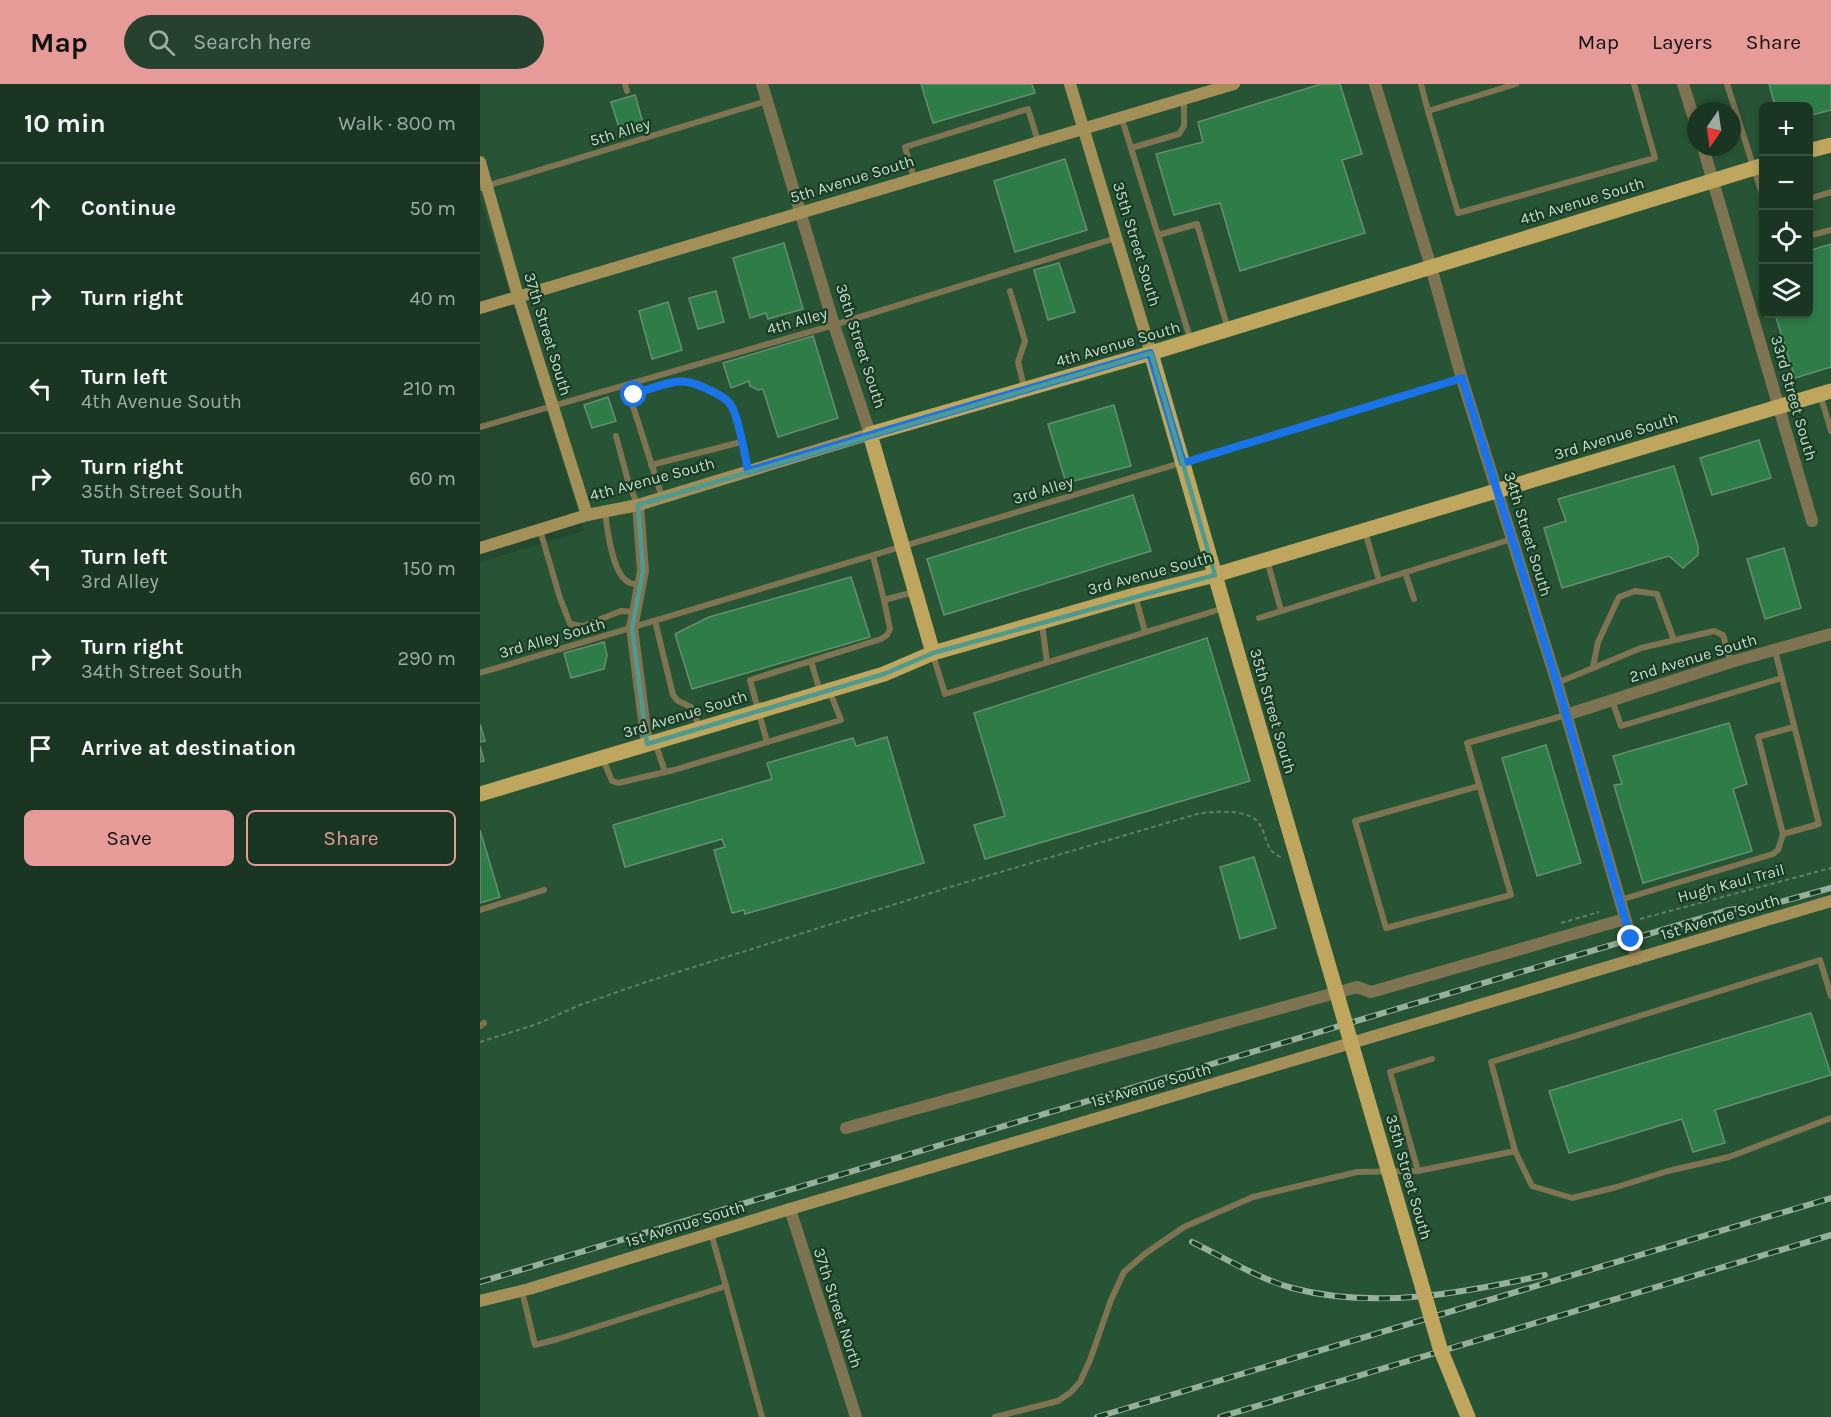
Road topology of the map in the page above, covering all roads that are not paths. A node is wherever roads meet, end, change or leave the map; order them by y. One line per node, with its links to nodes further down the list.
1 (762, 84): 11 (street, 36th Street South)
2 (1070, 84): 15 (street, 35th Street South)
3 (1234, 84): 10 (street, 5th Avenue South)
4 (1375, 84): 33 (street, 34th Street South)
5 (1421, 84): 13 (lane)
6 (1516, 84): 13 (lane)
7 (1634, 84): 13 (lane)
8 (1683, 84): 12 (street)
9 (1727, 84): 22 (lane)
10 (1184, 98): 14 (street, 5th Avenue South); 18 (lane)
11 (767, 101): 25 (lane, 5th Alley); 28 (street, 36th Street South)
12 (1689, 102)
13 (1428, 111)
14 (1122, 116): 15 (street, 5th Avenue South); 18 (lane)
15 (1083, 127): 16 (street, 5th Avenue South); 32 (street, 35th Street South)
16 (1038, 141): 23 (street, 5th Avenue South); 23 (lane)
17 (1831, 145): 19 (main road)
18 (1131, 148): 30 (lane)
19 (1813, 150)
20 (1706, 156): 24 (street, 33rd Street South)
21 (480, 162): 25 (street, 37th Street South)
22 (1758, 166): 24 (main road, 4th Avenue South)
23 (914, 178): 28 (street, 5th Avenue South)
24 (1713, 180): 33 (main road, 4th Avenue South); 45 (street, 33rd Street South)
25 (484, 187): 35 (street, 37th Street South)
26 (1831, 192): 27 (lane)
27 (1813, 198)
28 (801, 211): 35 (street, 5th Avenue South); 37 (street, 36th Street South)
29 (1831, 230): 31 (lane)
30 (1158, 235): 38 (lane); 39 (lane)
31 (1813, 235)
32 (1116, 238): 37 (lane, 4th Alley); 40 (street, 35th Street South)
33 (1431, 267): 38 (main road, 4th Avenue South); 41 (street, 34th Street South)
34 (1010, 291): 42 (lane)
35 (518, 296): 36 (street, 5th Avenue South); 44 (street, 37th Street South)
36 (480, 308)
37 (834, 325): 44 (lane, 4th Alley); 48 (street, 36th Street South)
38 (1228, 329): 39 (main road, 4th Avenue South)
39 (1191, 341): 40 (main road, 4th Avenue South)
40 (1150, 353): 42 (main road, 4th Avenue South); 51 (main road, 35th Street South)
41 (1462, 378): 51 (lane, 3rd Alley); 54 (street, 34th Street South)
42 (1025, 390): 48 (main road, 4th Avenue South)
43 (1825, 393): 45 (main road, 3rd Avenue South); 47 (lane)
44 (553, 405): 46 (lane, 4th Alley); 58 (street, 37th Street South)
45 (1779, 406): 54 (main road, 3rd Avenue South); 59 (street, 33rd Street South)
46 (480, 427)
47 (1831, 431)
48 (870, 434): 53 (street, 4th Avenue South); 63 (main road, 36th Street South)
49 (616, 436): 56 (lane)
50 (741, 442): 52 (lane); 52 (lane); 53 (lane)
51 (1183, 463): 63 (lane, 3rd Alley); 68 (main road, 35th Street South)
52 (651, 465): 55 (lane)
53 (748, 471): 55 (street, 4th Avenue South)
54 (1498, 490): 61 (main road, 3rd Avenue South); 62 (street, 34th Street South)
55 (662, 497): 56 (street, 4th Avenue South)
56 (638, 505): 57 (street, 4th Avenue South); 70 (street)
57 (605, 511): 58 (street, 4th Avenue South); 70 (lane)
58 (587, 515): 60 (street, 4th Avenue South)
59 (1812, 521)
60 (540, 530): 64 (street, 4th Avenue South); 77 (lane)
61 (1365, 530): 66 (main road, 3rd Avenue South); 69 (lane)
62 (1512, 539): 67 (lane); 93 (street, 34th Street South)
63 (901, 547): 65 (lane, 3rd Alley); 71 (main road, 36th Street South)
64 (480, 548)
65 (873, 556): 74 (lane); 79 (lane, 3rd Alley)
66 (1266, 560): 68 (main road, 3rd Avenue South); 76 (lane)
67 (1406, 572): 69 (lane); 73 (lane)
68 (1215, 575): 72 (main road, 3rd Avenue South); 75 (main road, 35th Street South)
69 (1379, 580): 76 (lane)
70 (640, 585): 77 (street)
71 (914, 591): 74 (lane); 86 (main road, 36th Street South)
72 (1135, 595): 80 (main road, 3rd Avenue South); 82 (lane)
73 (1414, 599)
74 (884, 600): 87 (lane)
75 (1224, 608): 82 (lane); 129 (main road, 35th Street South, bridge)
76 (1281, 610): 78 (lane)
77 (635, 612): 81 (street)
78 (1259, 618)
79 (655, 621): 81 (lane, 3rd Alley); 99 (lane)
80 (1042, 622): 86 (main road, 3rd Avenue South); 88 (lane)
81 (632, 628): 91 (lane, 3rd Alley South); 101 (street)
82 (1145, 632): 88 (lane)
83 (1831, 634): 85 (street, 2nd Avenue South)
84 (1674, 640): 89 (lane); 90 (lane); 90 (lane)
85 (1775, 650): 89 (street, 2nd Avenue South); 92 (lane)
86 (933, 653): 88 (lane); 94 (main road, 3rd Avenue South)
87 (811, 661): 94 (lane); 96 (lane)
88 (1047, 662)
89 (1731, 662): 95 (street, 2nd Avenue South)
90 (1593, 667): 93 (lane)
91 (480, 673)
92 (1782, 678): 95 (lane); 98 (lane)
93 (1557, 683): 97 (street, 34th Street South)
94 (825, 691): 96 (main road, 3rd Avenue South); 100 (lane)
95 (1612, 700): 97 (street, 2nd Avenue South)
96 (758, 711): 99 (main road, 3rd Avenue South); 100 (lane)
97 (1566, 715): 104 (lane); 108 (street, 34th Street South)
98 (1794, 727): 106 (lane); 106 (lane)
99 (700, 729): 101 (main road, 3rd Avenue South)
100 (767, 742): 103 (lane)
101 (651, 743): 102 (main road, 3rd Avenue South); 103 (lane)
102 (602, 757): 103 (lane); 105 (main road, 3rd Avenue South)
103 (665, 772)
104 (1479, 786): 104 (lane)
105 (480, 794)
106 (1783, 834): 108 (lane)
107 (544, 891): 110 (lane)
108 (1620, 901): 111 (street, 34th Street South)
109 (1831, 901): 112 (street, 1st Avenue South)
110 (480, 910)
111 (1631, 920): 112 (street, 34th Street South); 113 (street)
112 (1637, 959): 115 (street, 1st Avenue South)
113 (1339, 992): 115 (lane); 118 (street)
114 (1831, 996): 119 (lane)
115 (1355, 1042): 121 (street, 1st Avenue South)
116 (1432, 1059): 120 (lane)
117 (1831, 1118): 119 (lane)
118 (846, 1128)
119 (1515, 1150): 120 (lane)
120 (1418, 1171): 128 (lane)
121 (790, 1209): 122 (street, 1st Avenue South); 127 (street, 37th Street North)
122 (711, 1233): 123 (lane); 124 (street, 1st Avenue South)
123 (726, 1286): 124 (lane); 126 (lane)
124 (522, 1291): 125 (street, 1st Avenue South)
125 (480, 1301)
126 (762, 1417)
127 (856, 1417)
128 (995, 1417)
129 (1468, 1417)

